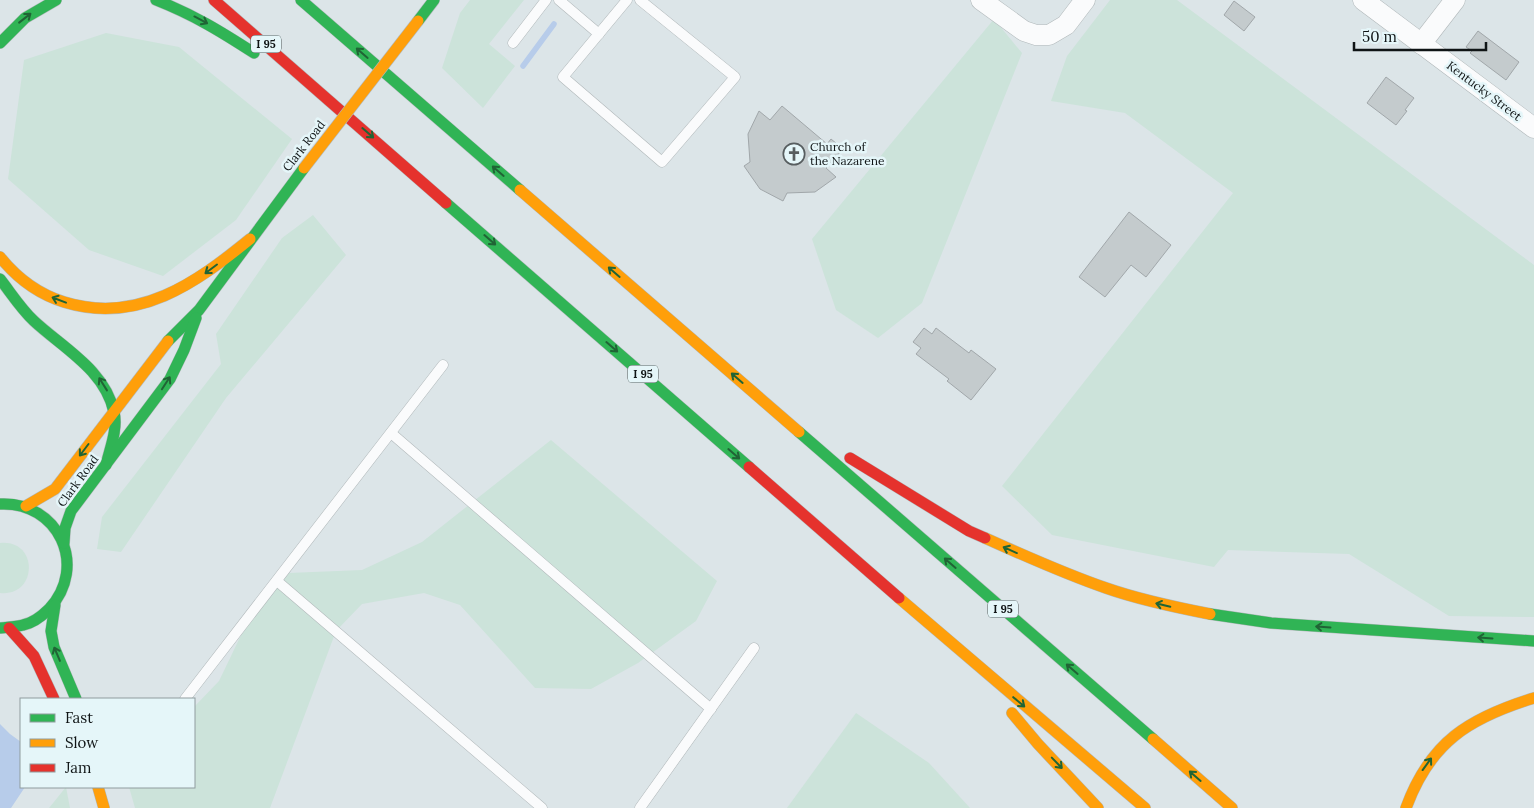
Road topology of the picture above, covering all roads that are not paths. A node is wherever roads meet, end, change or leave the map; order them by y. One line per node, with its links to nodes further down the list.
1 (56, 0): 15 (main road, one-way to 1)
2 (156, 0): 18 (main road, one-way to 18)
3 (214, 0): 18 (main road, I 95)
4 (301, 0): 25 (main road, I 95, one-way to 4)
5 (434, 0): 20 (main road, Clark Road, bridge)
6 (546, 0): 16 (lane)
7 (559, 0): 14 (lane)
8 (627, 0): 14 (lane)
9 (640, 0): 14 (lane)
10 (981, 0): 11 (street)
11 (1084, 0)
12 (1363, 0): 17 (street, Kentucky Street)
13 (1455, 0): 17 (street)
14 (599, 34)
15 (0, 43)
16 (512, 43)
17 (1421, 44): 19 (street, Kentucky Street)
18 (318, 89): 37 (main road, I 95, one-way to 37)
19 (1534, 128)
20 (250, 239): 21 (main road, one-way to 21); 23 (main road, Clark Road)
21 (0, 257)
22 (0, 279): 26 (main road, one-way to 22)
23 (199, 310): 26 (main road, Clark Road); 28 (main road, Clark Road, one-way to 23)
24 (443, 365): 27 (lane)
25 (774, 410): 35 (main road, one-way to 25); 49 (main road, I 95, one-way to 25)
26 (114, 411): 28 (main road); 30 (main road, Clark Road, one-way to 30)
27 (391, 433): 32 (lane); 42 (lane)
28 (106, 465): 31 (main road, Clark Road)
29 (3, 502): 30 (main road)
30 (26, 506): 31 (main road)
31 (64, 542): 33 (main road)
32 (277, 581): 40 (lane); 45 (lane)
33 (54, 605): 34 (main road); 39 (main road, one-way to 33)
34 (5, 628): 38 (main road)
35 (1534, 641)
36 (754, 648): 42 (lane)
37 (969, 659): 47 (main road, one-way to 47); 48 (main road, I 95, one-way to 48)
38 (54, 698)
39 (76, 698)
40 (186, 698)
41 (1534, 698): 50 (main road, one-way to 41)
42 (711, 709): 46 (lane)
43 (98, 788): 44 (main road)
44 (104, 808)
45 (542, 808)
46 (640, 808)
47 (1098, 808)
48 (1145, 808)
49 (1232, 808)
50 (1406, 808)

